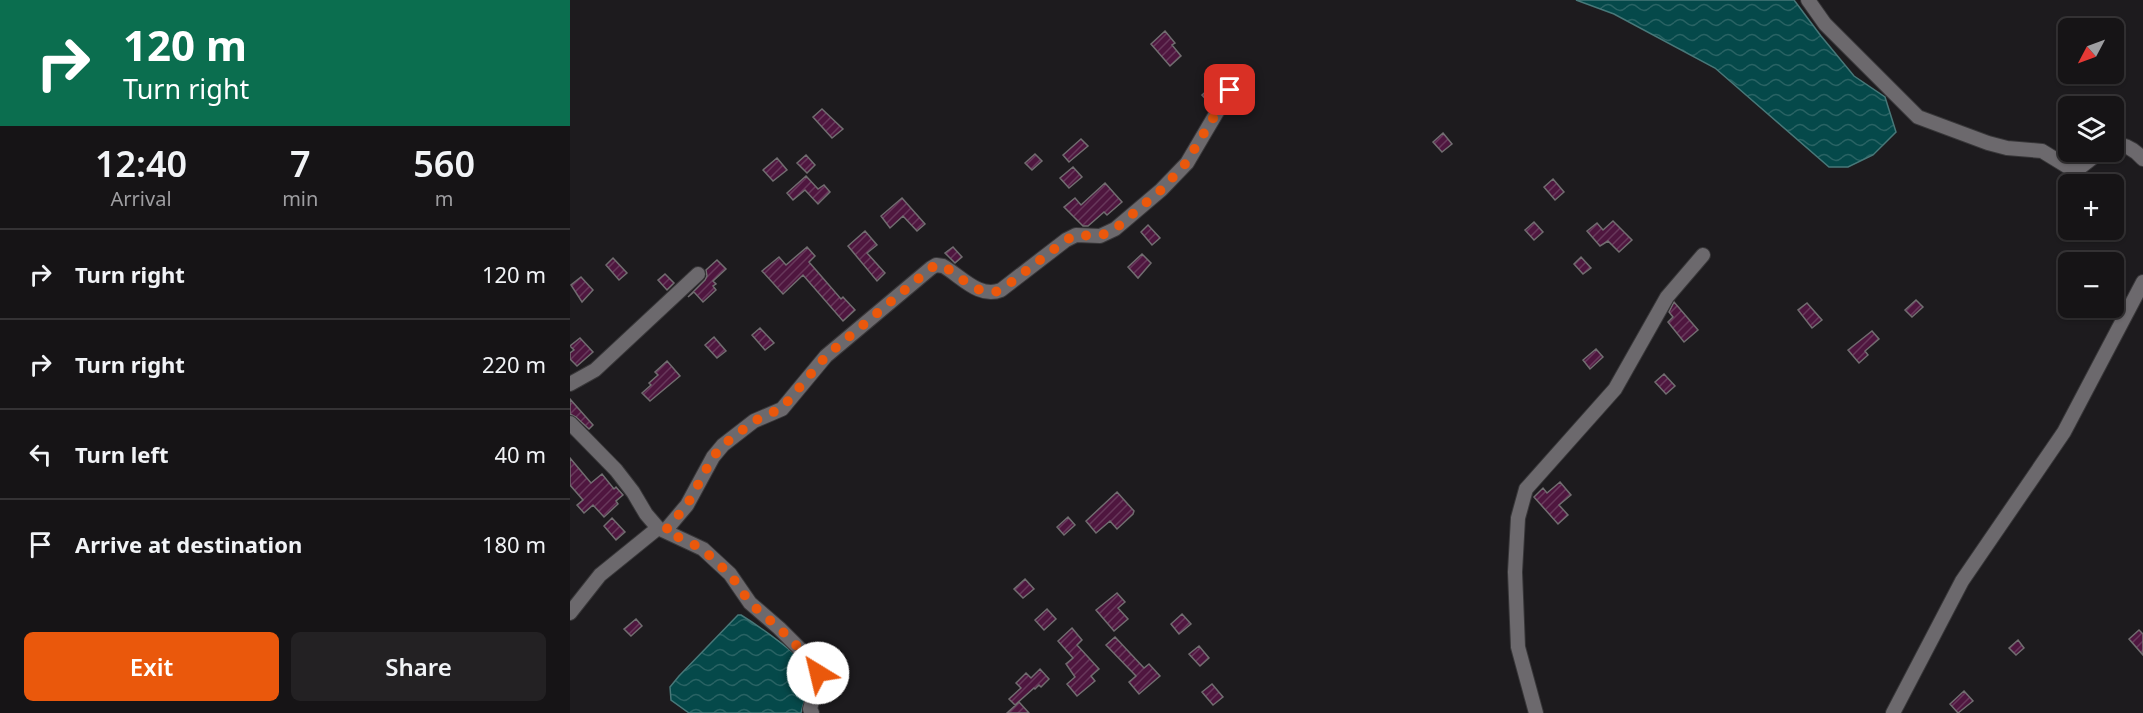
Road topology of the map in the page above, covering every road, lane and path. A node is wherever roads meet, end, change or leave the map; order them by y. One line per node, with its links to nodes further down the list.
1 (1808, 0): 5 (street)
2 (1230, 90): 13 (street)
3 (2124, 145): 4 (street)
4 (2143, 159)
5 (2058, 161)
6 (2060, 162): 7 (street)
7 (2087, 162)
8 (1703, 255): 16 (street)
9 (698, 274): 11 (street)
10 (2143, 282): 17 (street)
11 (570, 384)
12 (570, 423): 13 (street)
13 (662, 529): 14 (street); 15 (street)
14 (570, 613)
15 (812, 713)
16 (1536, 713)
17 (1893, 713)

